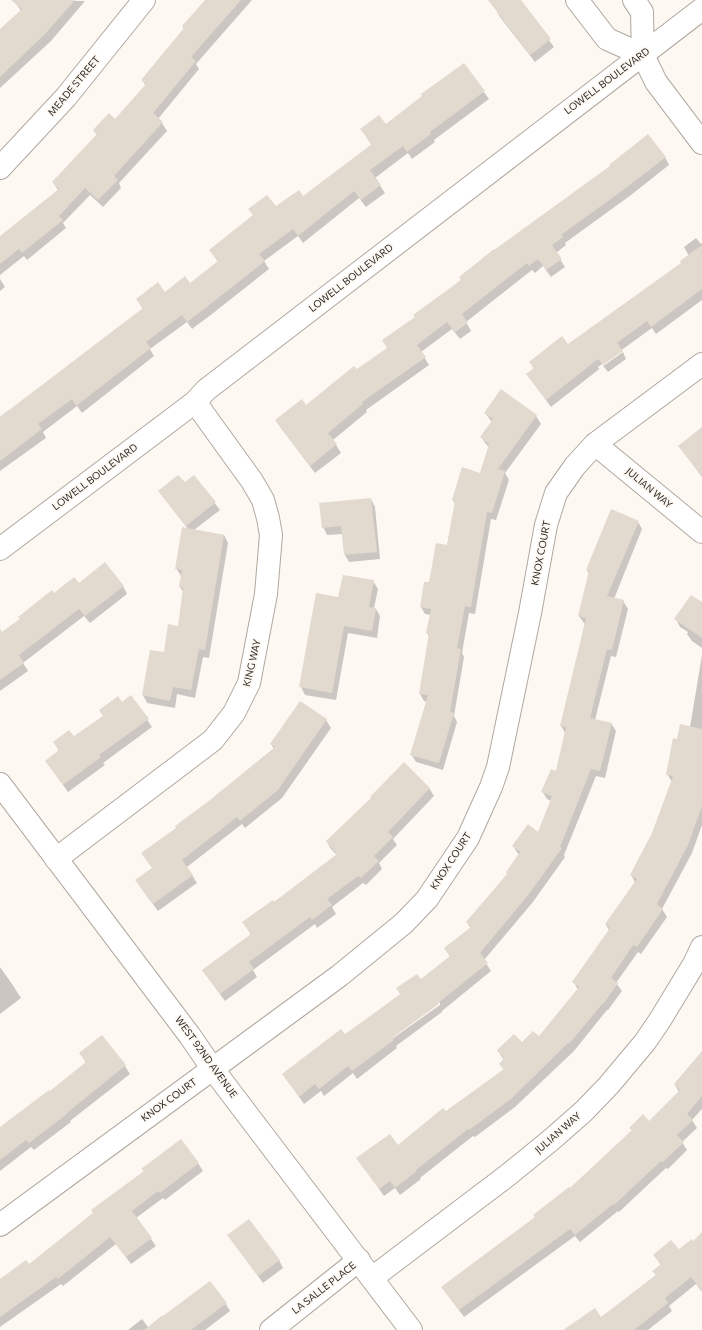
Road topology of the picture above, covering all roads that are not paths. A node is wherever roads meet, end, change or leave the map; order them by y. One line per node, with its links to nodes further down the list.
1 (144, 0): 7 (street, MEADE STREET)
2 (577, 0): 5 (street)
3 (634, 0): 5 (street)
4 (702, 9): 5 (street, LOWELL BOULEVARD)
5 (643, 55): 6 (street); 9 (street, LOWELL BOULEVARD)
6 (702, 143)
7 (0, 168)
8 (702, 364): 10 (street, KNOX COURT)
9 (195, 402): 12 (street, LOWELL BOULEVARD); 14 (street, KING WAY)
10 (595, 444): 11 (street, JULIAN WAY); 16 (street, KNOX COURT)
11 (702, 532)
12 (0, 549)
13 (0, 784): 14 (street, WEST 92ND AVENUE)
14 (56, 859): 16 (street, WEST 92ND AVENUE)
15 (702, 947): 19 (street, JULIAN WAY)
16 (212, 1068): 17 (street, KNOX COURT); 18 (street, WEST 92ND AVENUE)
17 (0, 1225)
18 (359, 1260): 19 (street, WEST 92ND AVENUE); 20 (street, LA SALLE PLACE)
19 (372, 1278): 21 (street, WEST 92ND AVENUE)
20 (271, 1330)
21 (411, 1330)

